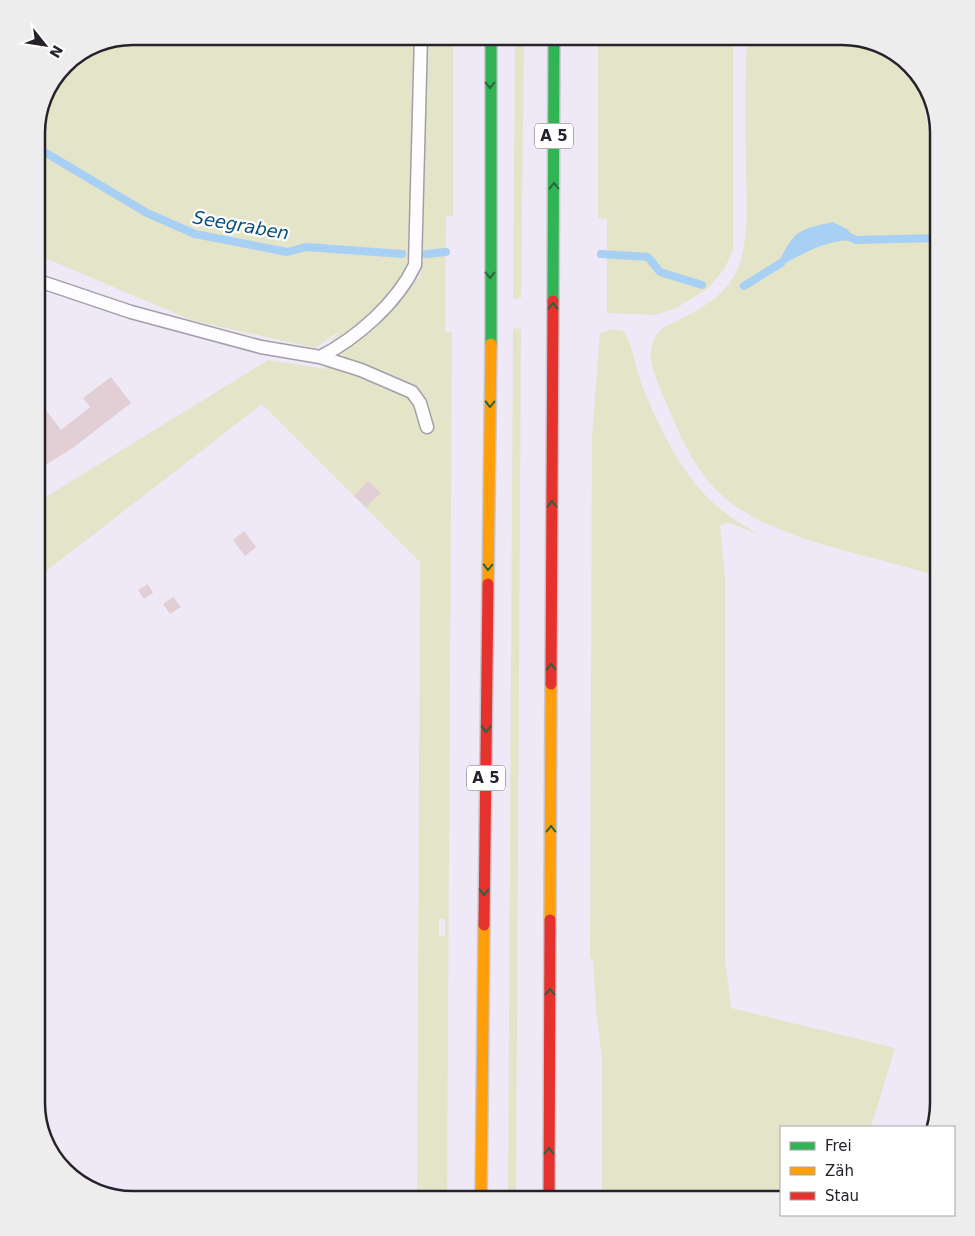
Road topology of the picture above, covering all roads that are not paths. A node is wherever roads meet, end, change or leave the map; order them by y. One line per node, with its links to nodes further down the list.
1 (421, 45): 5 (lane)
2 (490, 45): 7 (highway, A 5, one-way to 7)
3 (554, 45): 8 (highway, A 5, one-way to 3)
4 (45, 283): 5 (lane)
5 (320, 357): 6 (lane)
6 (427, 426)
7 (481, 1191)
8 (549, 1191)

